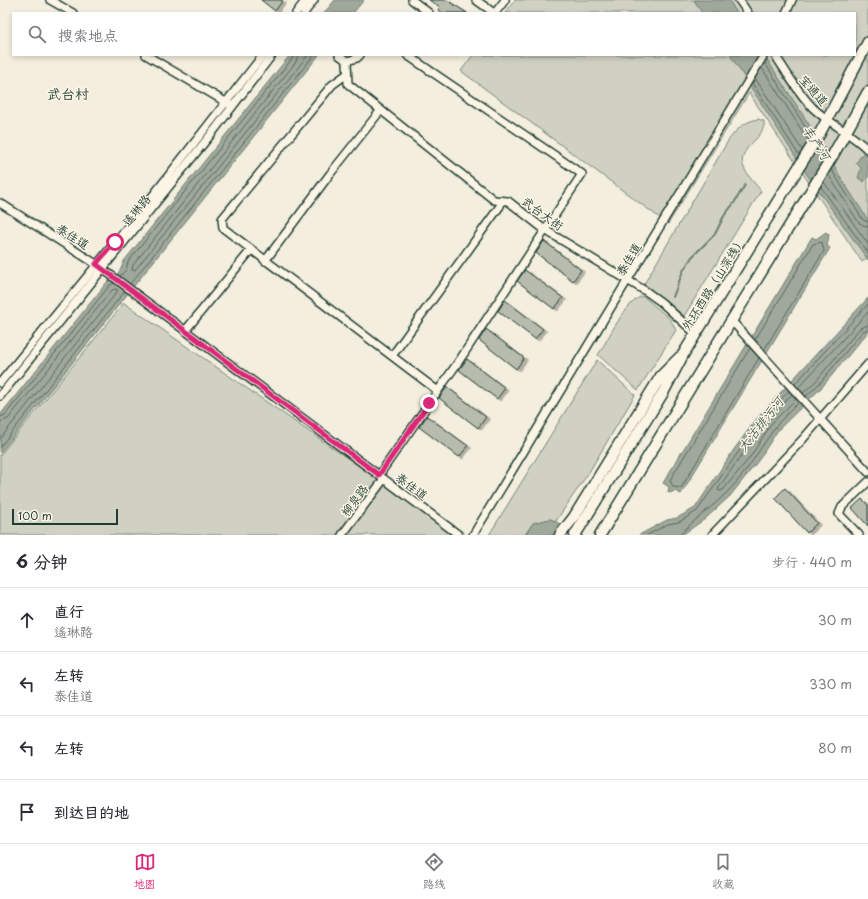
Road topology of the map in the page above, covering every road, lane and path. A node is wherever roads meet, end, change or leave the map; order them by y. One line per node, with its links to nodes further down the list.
1 (50, 0): 9 (street)
2 (306, 0): 10 (street)
3 (314, 0): 11 (street)
4 (412, 0): 12 (street)
5 (476, 0): 13 (street)
6 (505, 0): 14 (street)
7 (739, 0): 15 (street)
8 (792, 0): 16 (street)
9 (71, 12)
10 (297, 12)
11 (305, 12)
12 (428, 12)
13 (493, 12)
14 (495, 12)
15 (747, 12)
16 (786, 12)
17 (868, 42): 31 (highway, 外环西路（山深线）)
18 (148, 56): 29 (street)
19 (262, 56): 29 (street, 遥琳路)
20 (271, 56): 29 (street, 遥琳路)
21 (340, 56): 26 (street)
22 (359, 56): 26 (street)
23 (408, 56): 36 (street, 柳泉路)
24 (763, 56): 40 (street, 泰佳道)
25 (776, 56): 31 (street, 宝通道)
26 (347, 61): 27 (street, 武台大街)
27 (347, 74): 30 (street, 武台大街); 37 (street)
28 (868, 92): 32 (highway)
29 (229, 104): 39 (street, 遥琳路)
30 (381, 110): 34 (street, 武台大街); 38 (street)
31 (828, 120): 32 (street, 宝通道); 43 (highway, 外环西路（山深线）)
32 (846, 130): 33 (street, 宝通道); 41 (highway)
33 (868, 150)
34 (501, 200): 36 (street, 武台大街); 45 (street)
35 (0, 204): 39 (street, 泰佳道)
36 (545, 230): 40 (street, 武台大街); 48 (street, 柳泉路)
37 (251, 250): 38 (street); 42 (street)
38 (265, 261): 45 (street)
39 (102, 268): 42 (street, 泰佳道); 47 (street, 遥琳路); 49 (street, 遥琳路)
40 (628, 280): 43 (street, 武台大街); 56 (street, 泰佳道)
41 (731, 320): 50 (street); 59 (highway)
42 (185, 330): 52 (street, 泰佳道)
43 (696, 334): 44 (highway, 外环西路（山深线）)
44 (684, 353): 57 (highway); 58 (highway, 外环西路（山深线）)
45 (392, 356): 48 (street)
46 (868, 364): 50 (street)
47 (0, 383)
48 (438, 391): 52 (street, 柳泉路)
49 (0, 396)
50 (820, 419): 51 (street); 60 (street)
51 (868, 472)
52 (381, 477): 54 (street, 柳泉路); 55 (street, 泰佳道)
53 (868, 482): 61 (street)
54 (342, 535)
55 (459, 535)
56 (473, 535)
57 (560, 535)
58 (575, 535)
59 (600, 535)
60 (712, 535)
61 (858, 535)

